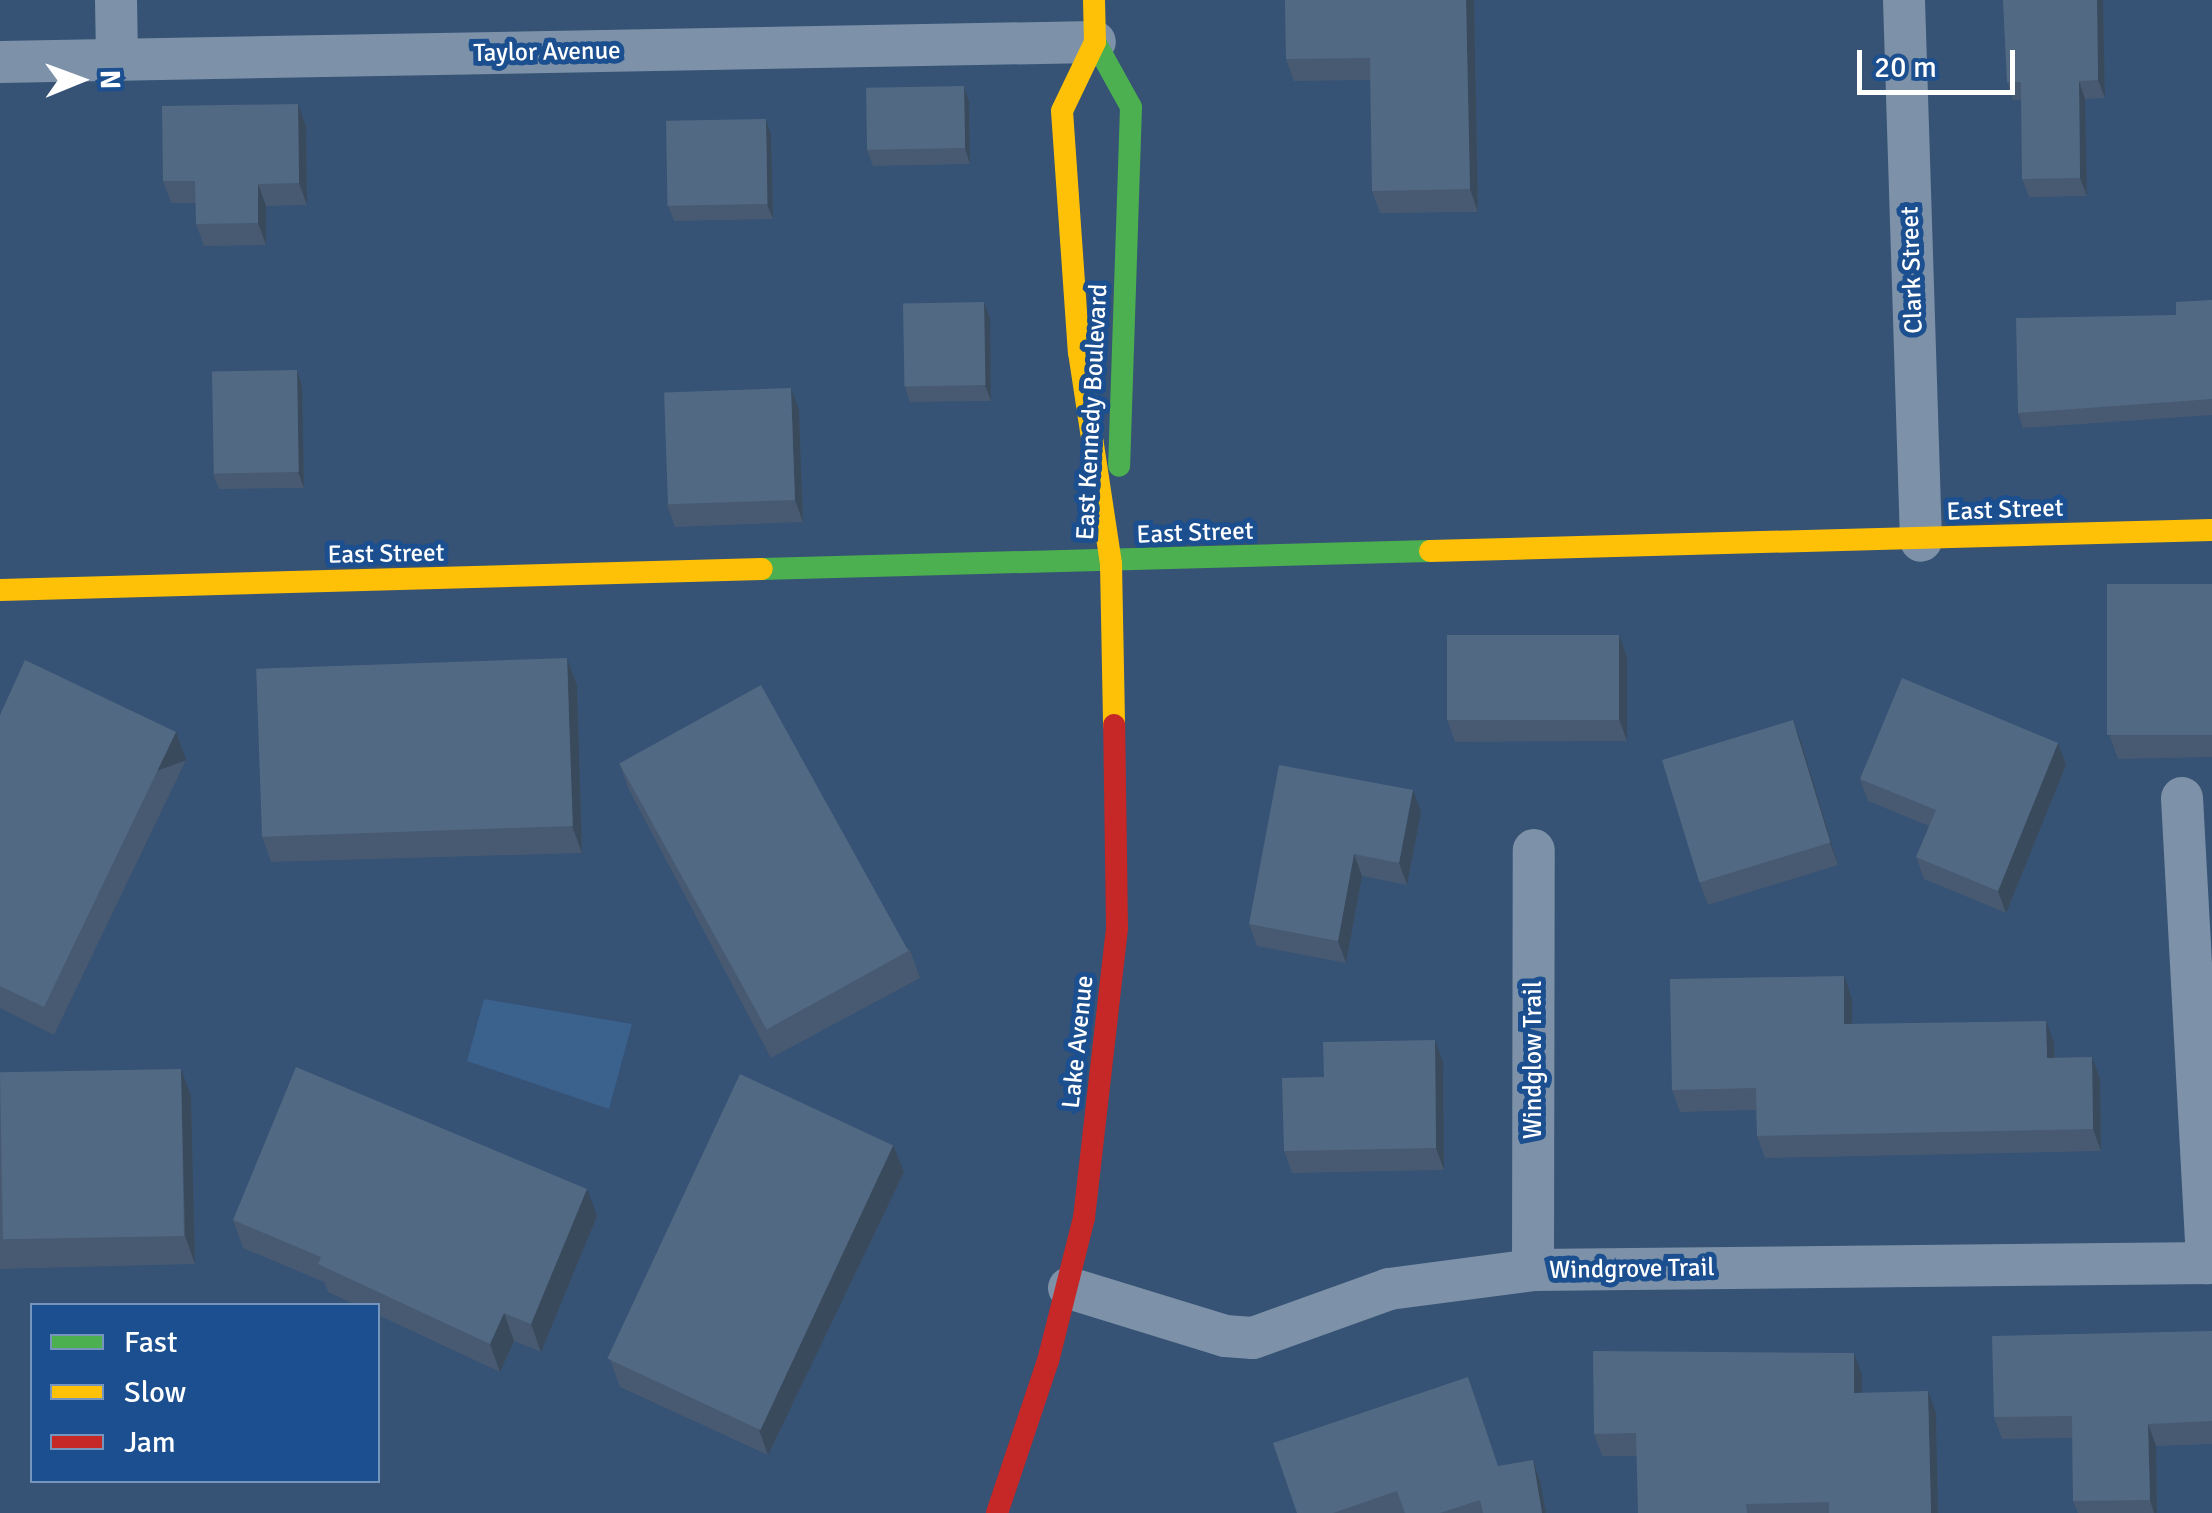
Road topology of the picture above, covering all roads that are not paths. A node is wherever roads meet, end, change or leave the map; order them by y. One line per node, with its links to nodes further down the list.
1 (116, 0): 5 (street)
2 (1094, 0): 4 (street, East Kennedy Boulevard)
3 (1904, 0): 8 (street, Clark Street)
4 (1094, 42): 5 (street, Taylor Avenue); 9 (street, East Kennedy Boulevard); 9 (street, East Kennedy Boulevard)
5 (116, 59): 6 (street, Taylor Avenue)
6 (0, 62)
7 (2212, 530): 8 (street, East Street)
8 (1921, 541): 9 (street, East Street)
9 (1111, 564): 10 (street, East Street); 15 (street, Lake Avenue)
10 (0, 590)
11 (2182, 798): 13 (street)
12 (1534, 850): 14 (street, Windglow Trail)
13 (2209, 1263): 14 (street, Windgrove Trail)
14 (1533, 1270): 15 (street, Windgrove Trail)
15 (1069, 1288): 16 (street, Lake Avenue)
16 (997, 1513)

